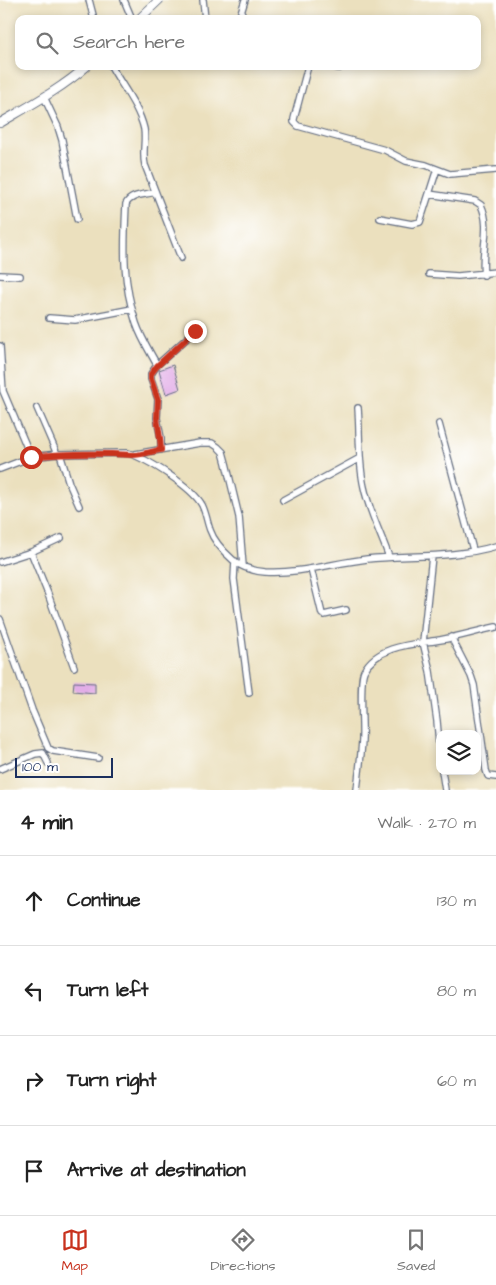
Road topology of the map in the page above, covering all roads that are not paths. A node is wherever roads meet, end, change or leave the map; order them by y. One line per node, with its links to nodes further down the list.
1 (90, 0): 6 (street)
2 (124, 0): 7 (street)
3 (159, 0): 8 (street)
4 (203, 0): 9 (street)
5 (245, 0): 10 (street)
6 (93, 15)
7 (130, 15)
8 (143, 15)
9 (205, 15)
10 (240, 15)
11 (82, 70): 14 (street)
12 (112, 70): 18 (street)
13 (307, 70): 16 (street)
14 (44, 97): 15 (street); 21 (street)
15 (0, 123)
16 (437, 169): 17 (street); 19 (street)
17 (496, 170)
18 (155, 192): 22 (street); 28 (street)
19 (428, 194): 20 (street); 26 (street)
20 (380, 218)
21 (77, 219)
22 (181, 258)
23 (496, 272): 26 (street)
24 (429, 274): 26 (street)
25 (0, 275): 27 (street)
26 (484, 275)
27 (20, 276)
28 (132, 309): 29 (street); 32 (street)
29 (49, 318)
30 (195, 331): 32 (street)
31 (0, 346): 39 (street)
32 (157, 366): 36 (street)
33 (37, 408): 37 (street)
34 (358, 408): 40 (street)
35 (438, 424): 46 (street)
36 (161, 450): 38 (street); 52 (street)
37 (58, 454): 38 (street); 39 (street); 43 (street)
38 (133, 455): 51 (street)
39 (31, 457): 41 (street)
40 (360, 458): 42 (street); 49 (street)
41 (0, 469)
42 (282, 500)
43 (79, 506)
44 (61, 538): 47 (street)
45 (496, 546): 46 (street)
46 (472, 550): 48 (street)
47 (31, 552): 50 (street); 59 (street)
48 (432, 556): 49 (street); 58 (street)
49 (389, 557): 53 (street)
50 (0, 562)
51 (234, 562): 52 (street); 60 (street)
52 (243, 566): 53 (street)
53 (311, 569): 54 (street)
54 (346, 610)
55 (0, 619): 62 (street)
56 (496, 627): 57 (street)
57 (451, 637): 58 (street); 66 (street)
58 (423, 642): 61 (street); 67 (street)
59 (74, 667)
60 (249, 693)
61 (438, 730)
62 (98, 758)
63 (48, 763): 64 (street)
64 (0, 768)
65 (443, 775): 68 (street)
66 (496, 777)
67 (357, 790)
68 (445, 790)

